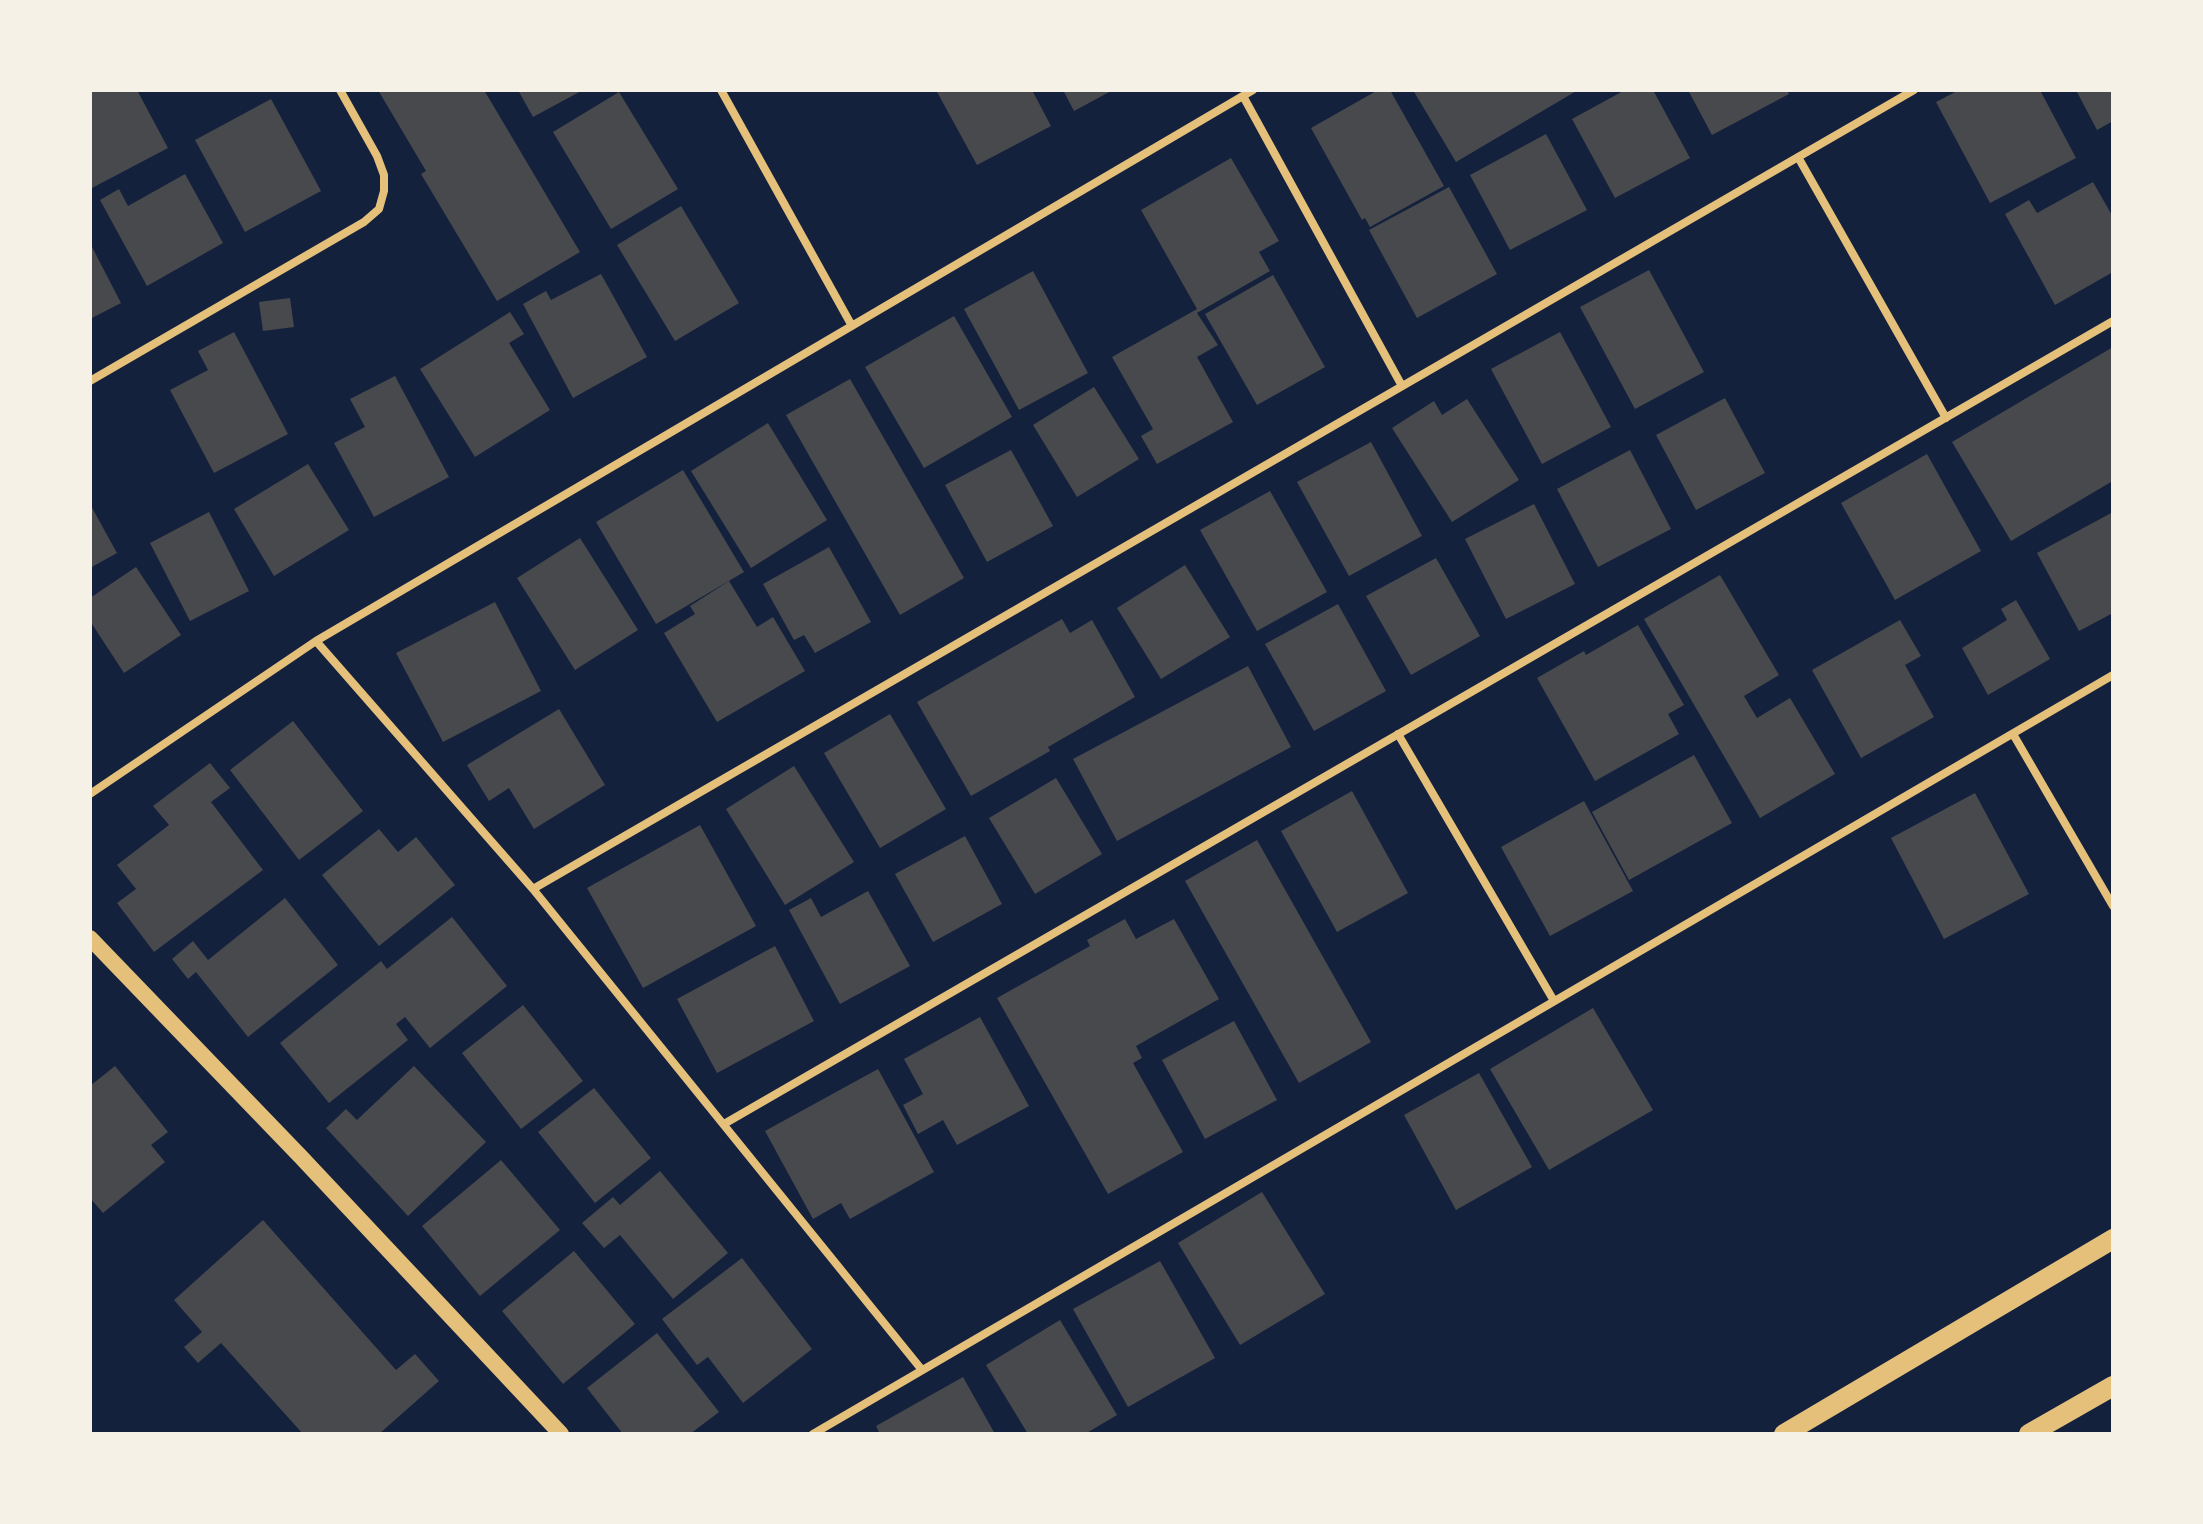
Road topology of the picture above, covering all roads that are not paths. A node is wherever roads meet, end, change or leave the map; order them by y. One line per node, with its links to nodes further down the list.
1 (340, 90): 9 (street)
2 (721, 90): 8 (street)
3 (1253, 90): 5 (street)
4 (1914, 90): 6 (street)
5 (1243, 96): 8 (street); 10 (street)
6 (1798, 157): 10 (street); 11 (street)
7 (2113, 321): 11 (street)
8 (852, 326): 12 (street)
9 (90, 381)
10 (1402, 386): 17 (street)
11 (1946, 418): 14 (street)
12 (316, 641): 16 (street); 17 (street)
13 (2113, 675): 15 (street)
14 (1398, 734): 20 (street); 21 (street)
15 (2013, 734): 18 (street); 20 (street)
16 (90, 794)
17 (533, 889): 21 (street)
18 (2113, 906)
19 (90, 938): 25 (main road)
20 (1554, 1001): 23 (street)
21 (724, 1124): 23 (street)
22 (2113, 1239): 27 (main road)
23 (922, 1370): 26 (street)
24 (2113, 1386): 28 (main road)
25 (561, 1434)
26 (813, 1434)
27 (1784, 1434)
28 (2029, 1434)

